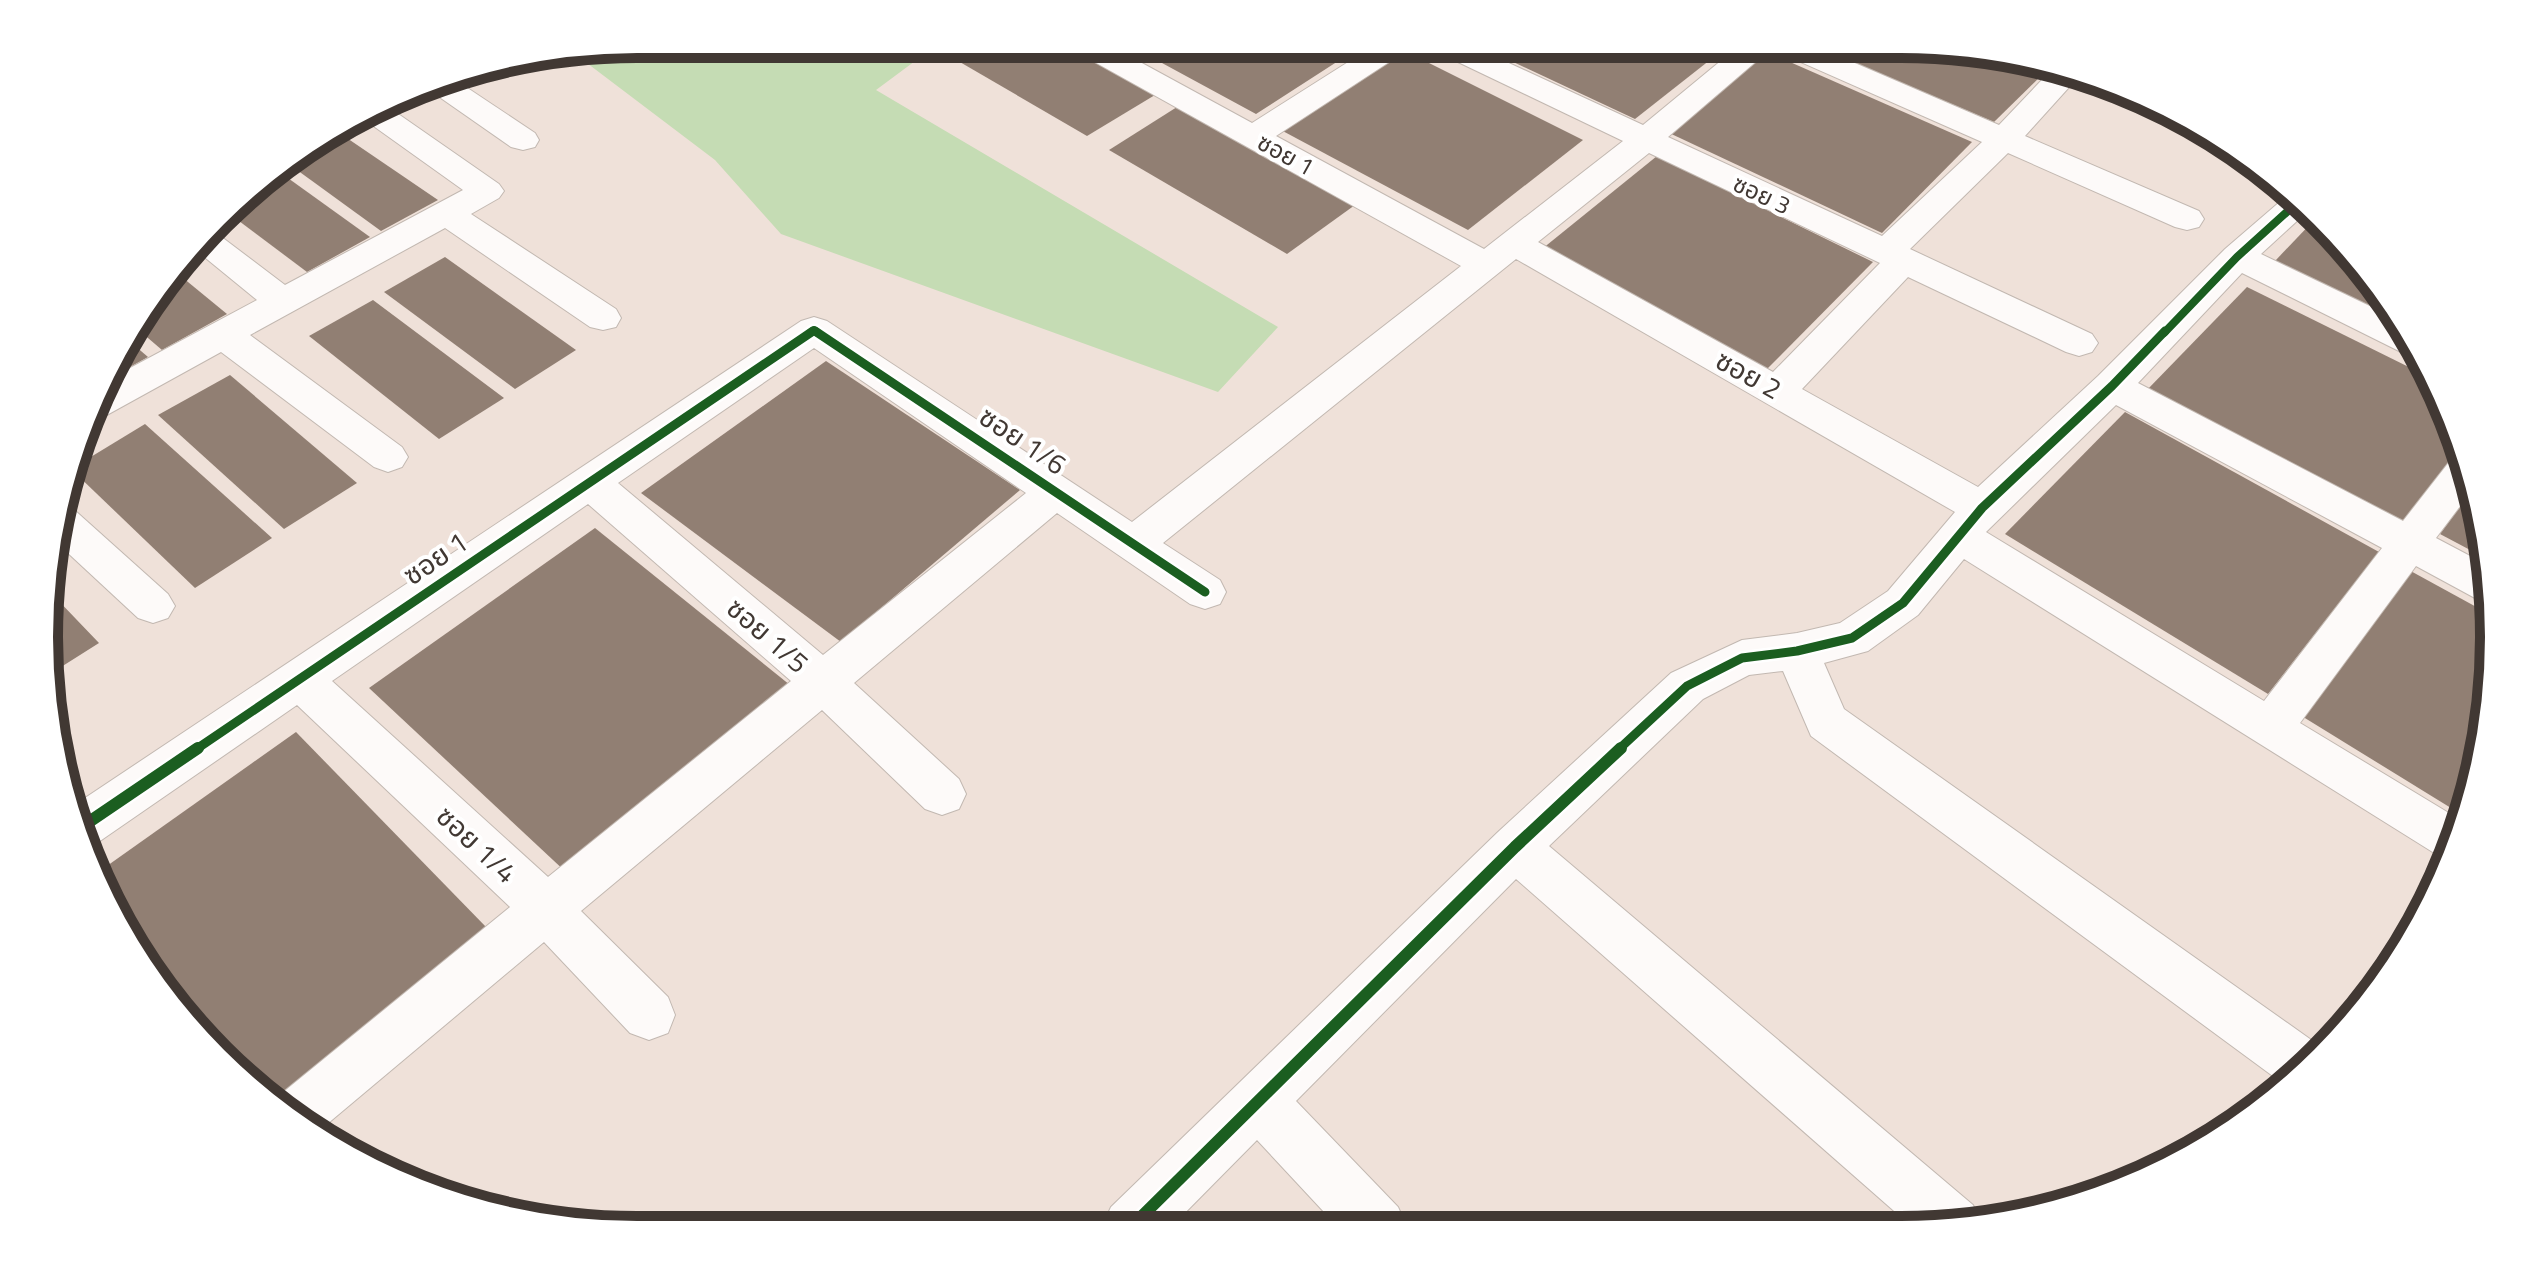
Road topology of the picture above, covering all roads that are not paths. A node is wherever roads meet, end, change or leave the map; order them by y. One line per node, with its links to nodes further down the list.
1 (1110, 58): 9 (street, ซอย 1)
2 (1375, 58): 9 (street)
3 (1474, 58): 10 (street, ซอย 3)
4 (1743, 58): 10 (street)
5 (1817, 58): 11 (street)
6 (2059, 80): 11 (street)
7 (449, 90): 12 (street)
8 (383, 118): 14 (street)
9 (1254, 136): 17 (street, ซอย 1)
10 (1646, 139): 17 (street); 18 (street, ซอย 3)
11 (2004, 139): 15 (street); 18 (street)
12 (523, 140)
13 (2290, 209): 19 (street)
14 (446, 213): 20 (street); 21 (street)
15 (2187, 219)
16 (211, 245): 20 (street)
17 (1500, 254): 27 (street, ซอย 2); 35 (street)
18 (1895, 256): 25 (street, ซอย 3); 27 (street)
19 (2237, 257): 23 (street); 26 (street)
20 (283, 302): 24 (street)
21 (603, 318)
22 (814, 330): 31 (street, ซอย 1); 32 (street, ซอย 1/6)
23 (2393, 333)
24 (223, 334): 28 (street); 29 (street)
25 (2079, 343)
26 (2112, 386): 33 (street); 36 (street)
27 (1778, 390): 33 (street, ซอย 2)
28 (111, 395)
29 (388, 457)
30 (2458, 479): 36 (street)
31 (590, 482): 41 (street, ซอย 1); 42 (street, ซอย 1/5)
32 (1056, 491): 35 (street, ซอย 1/6); 42 (street)
33 (1970, 522): 40 (street); 43 (street, ซอย 2)
34 (68, 529): 39 (street)
35 (1134, 543): 38 (street, ซอย 1/6)
36 (2410, 543): 37 (street); 43 (street)
37 (2477, 579)
38 (1205, 592)
39 (153, 606)
40 (1797, 651): 47 (street); 50 (street)
41 (300, 679): 45 (street, ซอย 1); 48 (street, ซอย 1/4)
42 (823, 682): 44 (street, ซอย 1/5); 48 (street)
43 (2270, 728): 46 (street, ซอย 2)
44 (942, 794)
45 (89, 822)
46 (2444, 836)
47 (1515, 847): 51 (street); 53 (street)
48 (546, 909): 49 (street, ซอย 1/4); 52 (street)
49 (649, 1015)
50 (2295, 1060)
51 (1258, 1101): 54 (street); 55 (street)
52 (302, 1109)
53 (1941, 1215)
54 (1142, 1216)
55 (1368, 1216)

